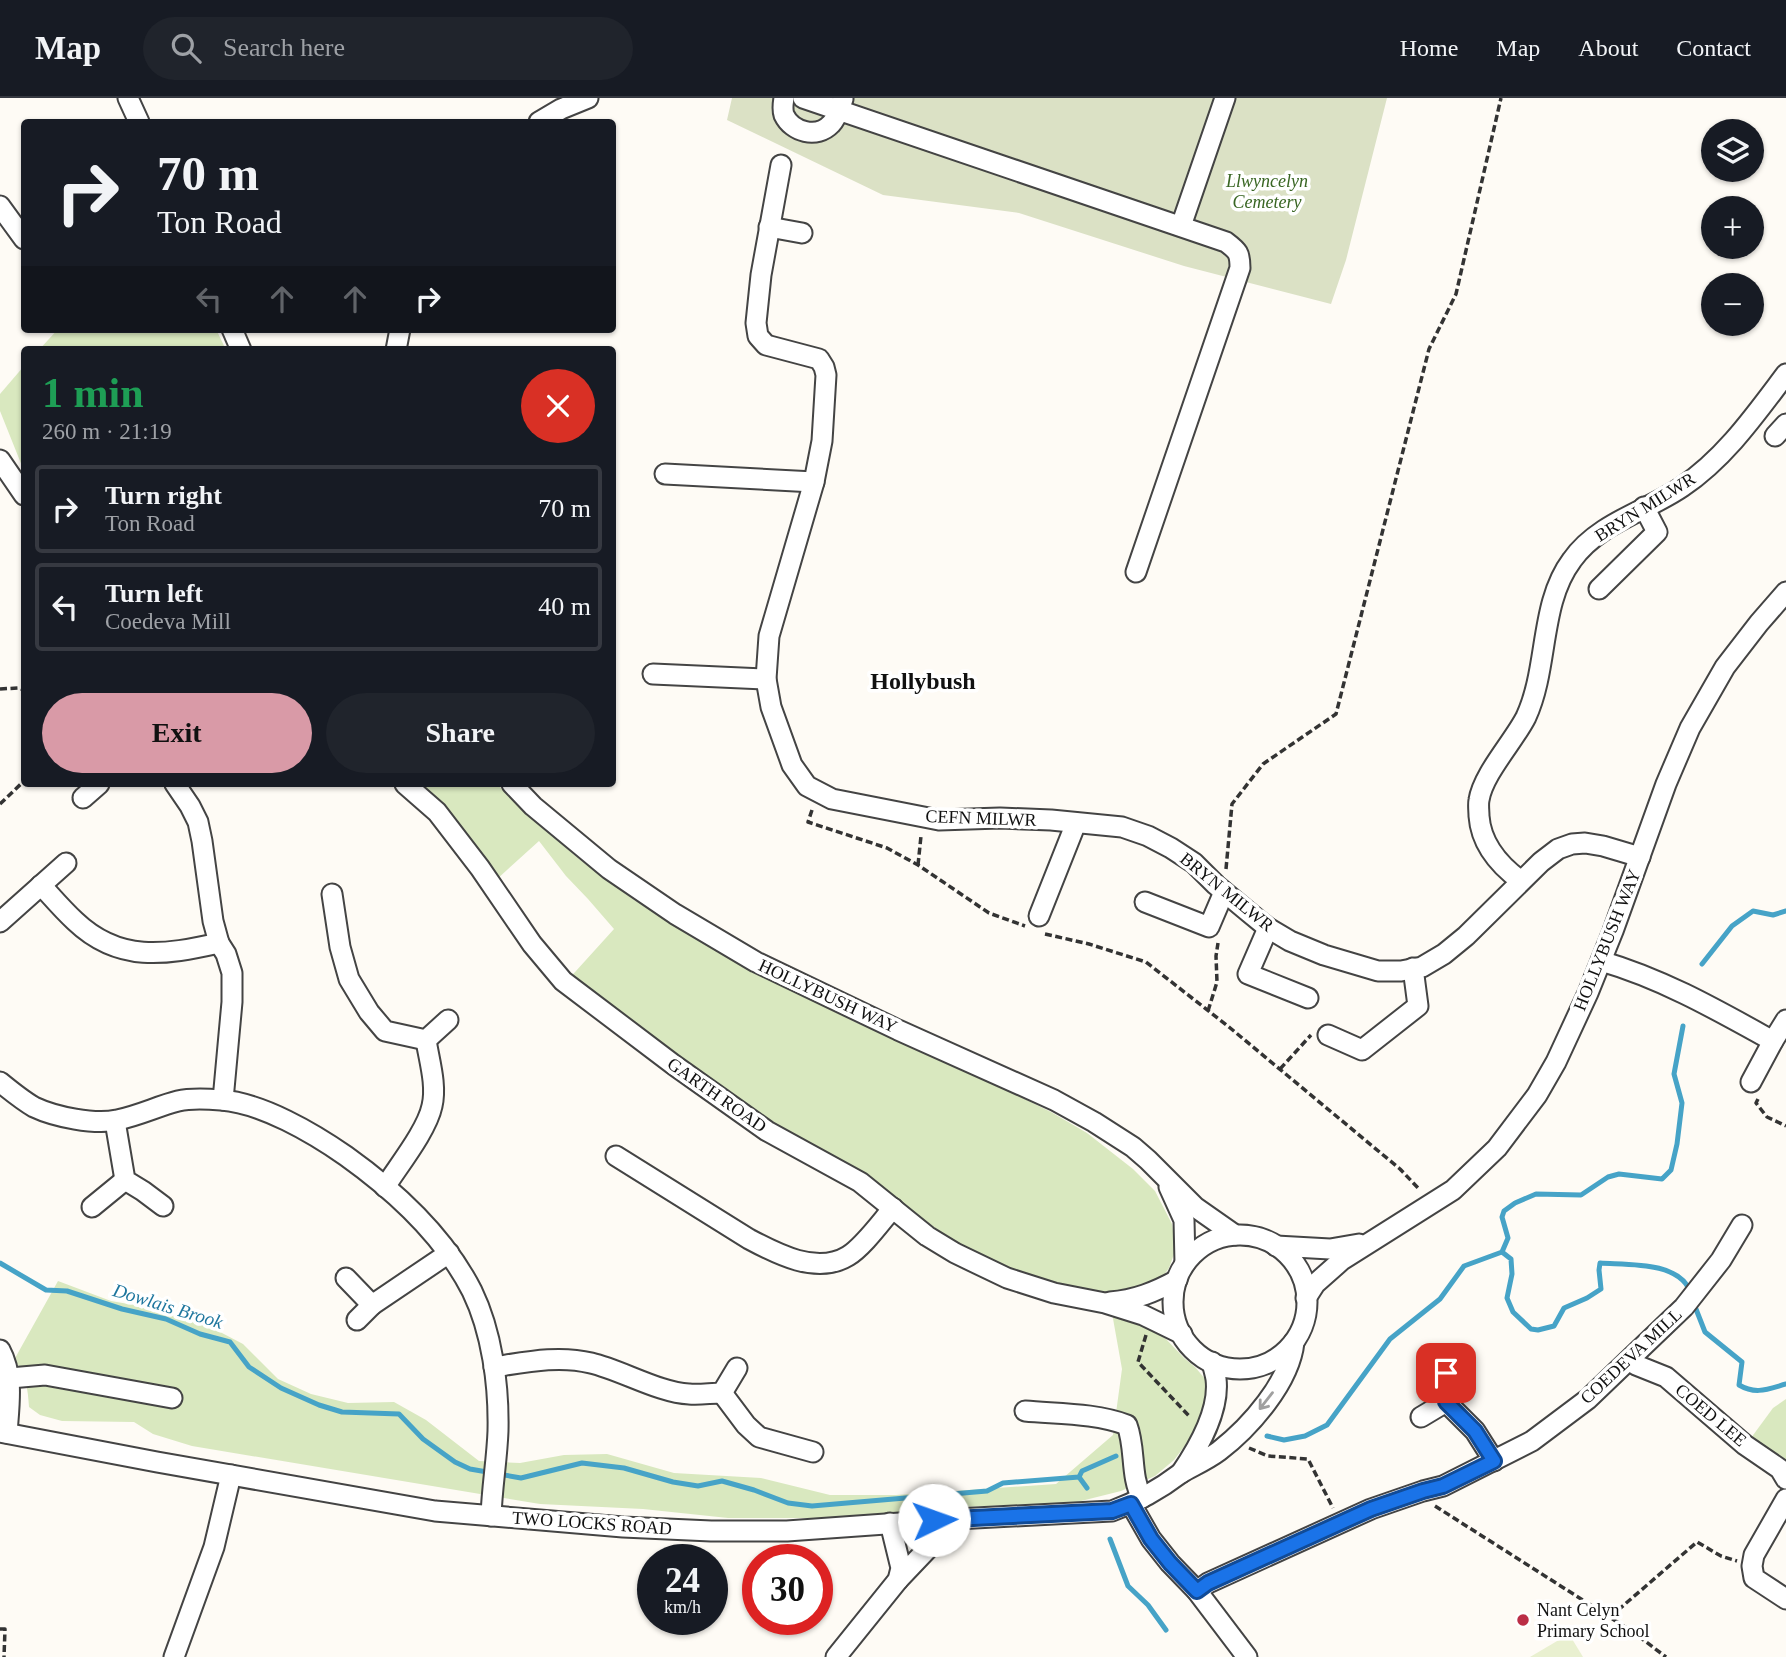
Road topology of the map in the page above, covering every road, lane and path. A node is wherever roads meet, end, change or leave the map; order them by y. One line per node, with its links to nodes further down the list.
1 (128, 98): 8 (street)
2 (588, 98): 9 (street)
3 (784, 98): 7 (street)
4 (803, 98): 7 (street)
5 (1225, 98): 12 (street)
6 (1501, 98): 46 (path)
7 (841, 104): 12 (street)
8 (138, 119)
9 (544, 119)
10 (781, 165): 13 (street)
11 (0, 206): 15 (street)
12 (1181, 226): 22 (street)
13 (769, 227): 14 (street); 19 (street, CEFN MILWR)
14 (802, 233)
15 (21, 235)
16 (1786, 374): 21 (street, BRYN MILWR)
17 (0, 460): 20 (street)
18 (665, 474): 19 (street)
19 (814, 482): 26 (street, CEFN MILWR)
20 (21, 491)
21 (1644, 508): 23 (street); 43 (street, BRYN MILWR)
22 (1136, 572)
23 (1599, 589)
24 (1786, 592): 40 (street, HOLLYBUSH WAY)
25 (653, 674): 26 (street)
26 (766, 679): 34 (street, CEFN MILWR)
27 (0, 689): 28 (path)
28 (21, 689)
29 (21, 784): 36 (path)
30 (96, 787): 35 (street)
31 (177, 787): 51 (street)
32 (408, 787): 74 (street, GARTH ROAD)
33 (515, 787): 68 (street, HOLLYBUSH WAY)
34 (819, 792): 37 (street, CEFN MILWR); 42 (path)
35 (83, 798)
36 (0, 804)
37 (923, 817): 38 (street, CEFN MILWR); 42 (path)
38 (1076, 823): 39 (street, CEFN MILWR); 49 (street)
39 (1148, 836): 46 (street, BRYN MILWR)
40 (1640, 857): 43 (street, BRYN MILWR); 52 (street, HOLLYBUSH WAY)
41 (66, 863): 44 (street)
42 (918, 865): 49 (path)
43 (1521, 881): 53 (street, BRYN MILWR)
44 (41, 885): 48 (street); 51 (street)
45 (332, 894): 59 (street)
46 (1220, 900): 47 (street); 50 (street, BRYN MILWR); 55 (path)
47 (1145, 902)
48 (0, 922)
49 (1039, 926): 55 (path)
50 (1268, 928): 53 (street, BRYN MILWR); 54 (street)
51 (219, 943): 64 (street)
52 (1601, 961): 60 (street); 77 (street, HOLLYBUSH WAY)
53 (1413, 968): 58 (street)
54 (1308, 998)
55 (1208, 1011): 61 (path)
56 (449, 1020): 59 (street)
57 (1786, 1020): 60 (street)
58 (1328, 1035): 61 (path)
59 (426, 1040): 70 (street)
60 (1773, 1041): 63 (street)
61 (1280, 1069): 71 (path)
62 (0, 1082): 65 (street)
63 (1751, 1082): 66 (path)
64 (223, 1100): 65 (street); 70 (street)
65 (116, 1121): 69 (street)
66 (1786, 1126)
67 (616, 1156): 74 (street)
68 (1165, 1176): 76 (street, HOLLYBUSH WAY); 80 (street, HOLLYBUSH WAY)
69 (125, 1180): 72 (street); 73 (street)
70 (386, 1187): 79 (street)
71 (1426, 1196)
72 (163, 1206)
73 (92, 1208)
74 (893, 1208): 83 (street, GARTH ROAD)
75 (1742, 1224): 90 (street, COEDEVA MILL)
76 (1235, 1236): 78 (street, HOLLYBUSH WAY); 80 (street, HOLLYBUSH WAY)
77 (1370, 1241): 78 (street, HOLLYBUSH WAY); 82 (street, HOLLYBUSH WAY)
78 (1276, 1246): 82 (street, HOLLYBUSH WAY)
79 (449, 1253): 84 (street); 92 (street)
80 (1181, 1271): 83 (street, GARTH ROAD); 87 (street, HOLLYBUSH WAY)
81 (346, 1278): 84 (street)
82 (1306, 1298): 88 (street, HOLLYBUSH WAY)
83 (1105, 1303): 85 (street, GARTH ROAD)
84 (372, 1305): 86 (street)
85 (1150, 1319): 87 (street, GARTH ROAD); 102 (path)
86 (357, 1320)
87 (1182, 1334): 91 (street, HOLLYBUSH WAY)
88 (1294, 1341): 91 (street); 103 (street, TWO LOCKS ROAD, one-way to 103)
89 (0, 1350): 95 (street)
90 (1630, 1360): 105 (street, COEDEVA MILL); 108 (street, COED LEE)
91 (1212, 1362): 102 (street, TWO LOCKS ROAD)
92 (494, 1367): 96 (street); 112 (street)
93 (737, 1367): 96 (street)
94 (1446, 1373): 98 (street)
95 (10, 1378): 97 (street); 101 (street)
96 (722, 1392): 104 (street)
97 (173, 1398)
98 (1446, 1402): 100 (street); 105 (street)
99 (1025, 1411): 111 (street)
100 (1420, 1417)
101 (4, 1433): 107 (street, TWO LOCKS ROAD)
102 (1205, 1433): 106 (street, TWO LOCKS ROAD)
103 (1232, 1439): 106 (street, TWO LOCKS ROAD); 114 (path)
104 (813, 1451)
105 (1494, 1461): 109 (street, COEDEVA MILL)
106 (1181, 1473): 111 (street, TWO LOCKS ROAD)
107 (231, 1475): 112 (street, TWO LOCKS ROAD); 123 (street)
108 (1786, 1479)
109 (1423, 1491): 114 (street, COEDEVA MILL); 120 (path)
110 (1786, 1499): 116 (street)
111 (1137, 1501): 113 (street, TWO LOCKS ROAD); 118 (street)
112 (491, 1516): 115 (street, TWO LOCKS ROAD)
113 (956, 1518): 115 (street, TWO LOCKS ROAD); 117 (street)
114 (1340, 1522): 118 (street, COEDEVA MILL)
115 (890, 1523): 117 (street)
116 (1752, 1566): 119 (street); 120 (path)
117 (898, 1580): 124 (street)
118 (1197, 1591): 125 (street)
119 (1786, 1599)
120 (1610, 1617): 126 (path)
121 (0, 1629): 122 (path)
122 (4, 1657)
123 (174, 1657)
124 (836, 1657)
125 (1247, 1657)
126 (1666, 1657)

